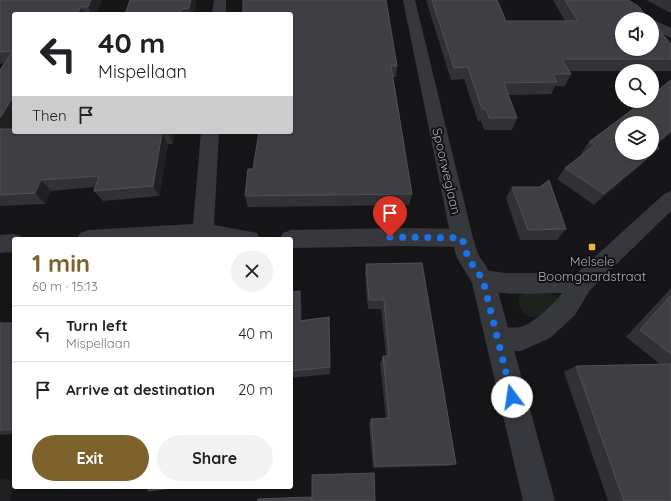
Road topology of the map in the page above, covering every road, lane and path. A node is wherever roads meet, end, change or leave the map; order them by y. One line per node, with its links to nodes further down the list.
1 (220, 0): 3 (street)
2 (409, 0): 11 (street, Spoorweglaan)
3 (219, 12)
4 (659, 27): 5 (street)
5 (671, 34)
6 (210, 134): 8 (street)
7 (671, 199): 16 (street)
8 (203, 232): 9 (street); 10 (street)
9 (121, 237)
10 (236, 237)
11 (462, 238): 12 (street); 15 (street, Spoorweglaan)
12 (293, 239)
13 (12, 243): 14 (street)
14 (0, 244)
15 (483, 280): 16 (street); 17 (street, Spoorweglaan)
16 (582, 283): 17 (street)
17 (498, 339): 18 (street, Spoorweglaan)
18 (539, 501)

